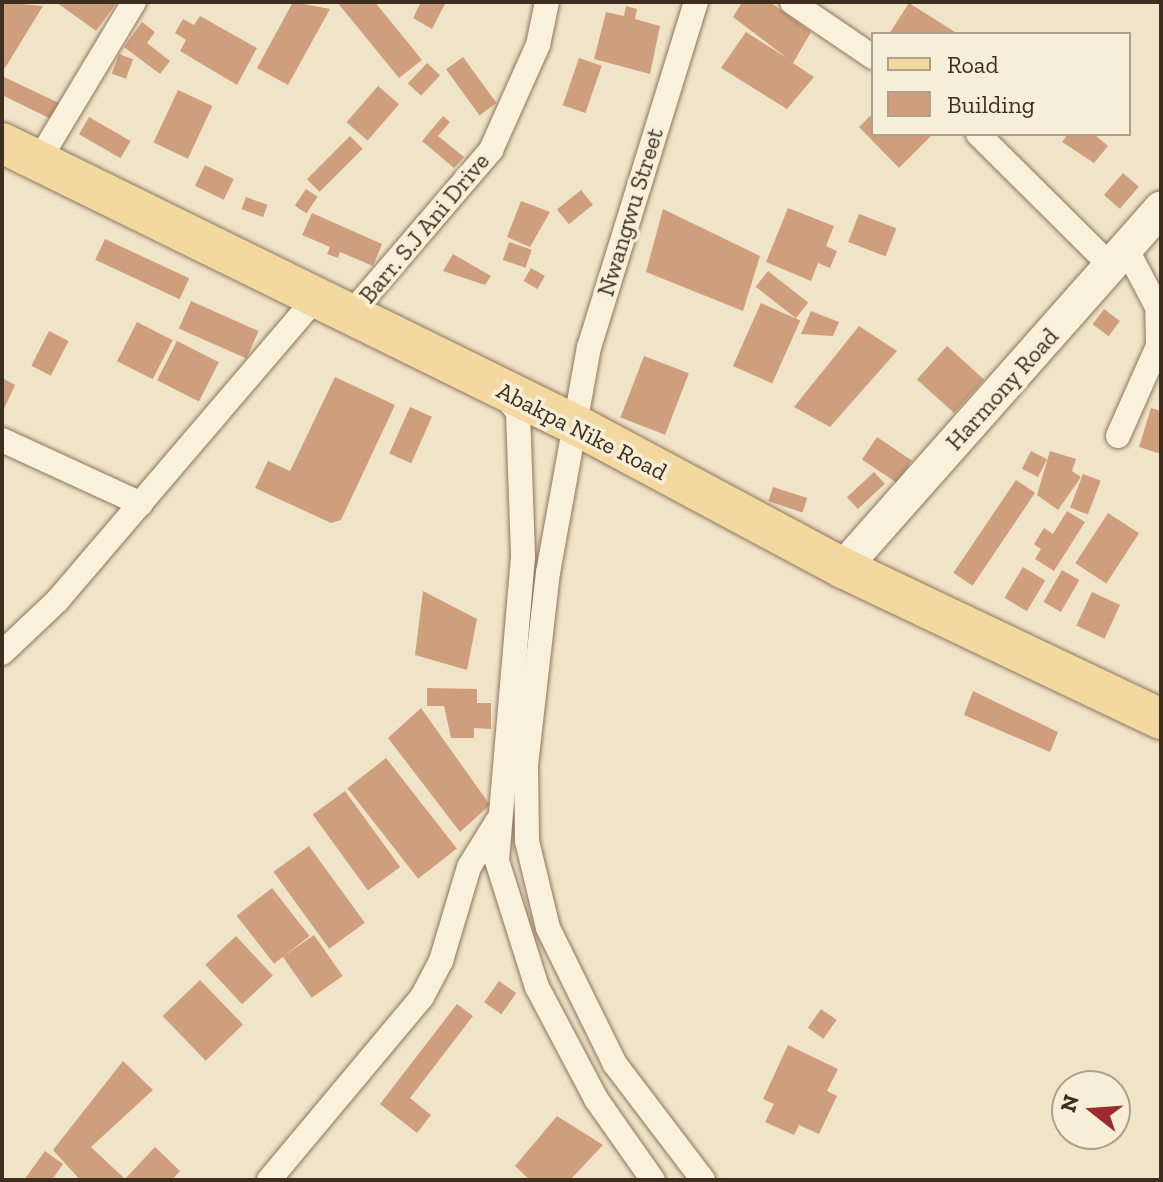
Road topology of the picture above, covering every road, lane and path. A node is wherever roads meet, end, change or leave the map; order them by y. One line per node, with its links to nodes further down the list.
1 (134, 2): 8 (street)
2 (547, 2): 11 (street, Barr. S.J Ani Drive)
3 (696, 2): 12 (street, Nwangwu Street)
4 (792, 2): 5 (street)
5 (871, 56)
6 (980, 136): 10 (street)
7 (2, 143): 8 (main road, Abakpa Nike Road)
8 (39, 160): 11 (main road, Abakpa Nike Road)
9 (1161, 209): 10 (main road, Harmony Road)
10 (1118, 257): 13 (street); 16 (main road, Harmony Road)
11 (326, 306): 12 (main road, Abakpa Nike Road); 15 (street, Barr. S.J Ani Drive); 19 (street)
12 (578, 426): 16 (main road, Abakpa Nike Road); 22 (street, Nwangwu Street)
13 (1118, 436)
14 (2, 440): 15 (street)
15 (141, 504): 17 (street, Barr. S.J Ani Drive)
16 (843, 568): 18 (main road, Abakpa Nike Road)
17 (2, 653)
18 (1161, 719)
19 (506, 808): 20 (street); 21 (street)
20 (269, 1180)
21 (653, 1180)
22 (703, 1180)

